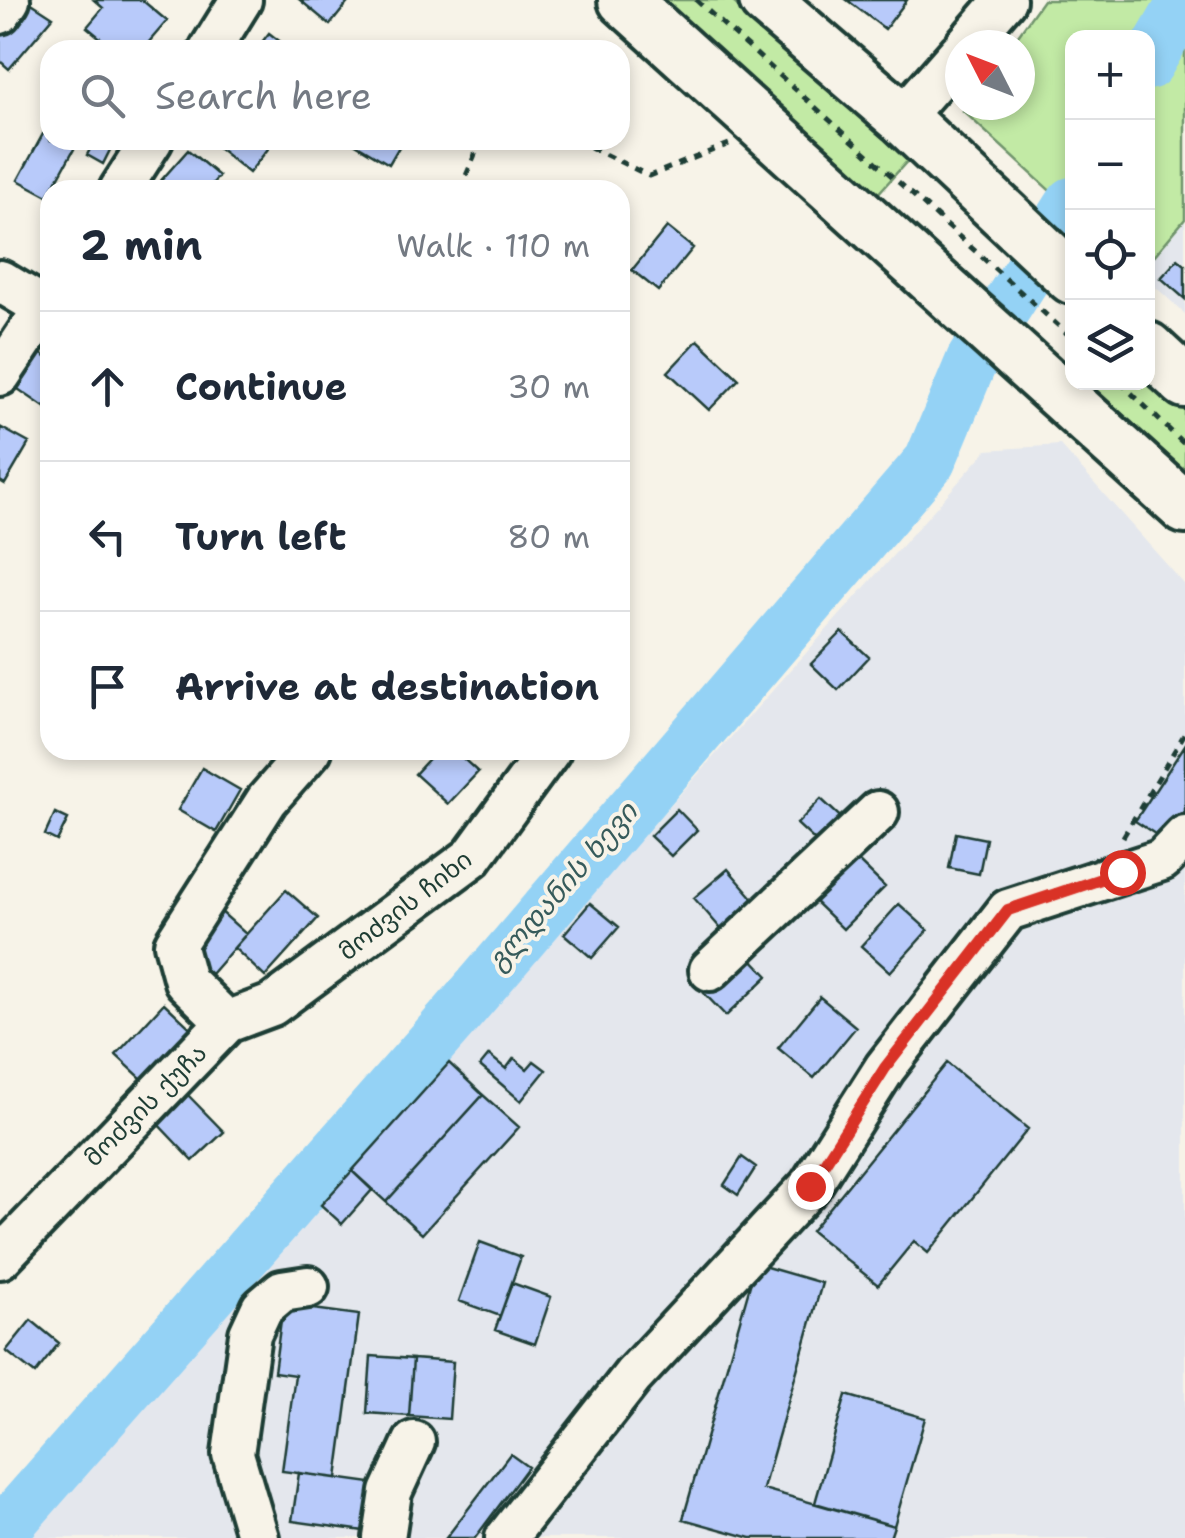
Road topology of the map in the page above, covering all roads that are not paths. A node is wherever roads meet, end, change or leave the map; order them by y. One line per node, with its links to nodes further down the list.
1 (9, 0): 6 (street)
2 (242, 0): 8 (street)
3 (624, 0): 11 (main road)
4 (765, 0): 11 (main road)
5 (1005, 0): 7 (street)
6 (0, 13)
7 (979, 30)
8 (216, 40)
9 (945, 80): 11 (street)
10 (146, 150): 12 (street)
11 (899, 166): 13 (main road); 20 (main road)
12 (126, 180)
13 (1065, 273)
14 (0, 282): 15 (street)
15 (40, 301)
16 (40, 315): 18 (street)
17 (1155, 354): 19 (main road)
18 (0, 375)
19 (1185, 382)
20 (1185, 508)
21 (302, 760): 26 (street, მოძვის ქუჩა)
22 (543, 760): 26 (street, მოძვის ჩიხი)
23 (878, 812): 25 (street)
24 (1185, 836): 32 (street)
25 (710, 970)
26 (227, 1022): 27 (street, მოძვის ქუჩა)
27 (0, 1258)
28 (308, 1287): 30 (street)
29 (414, 1442): 31 (street)
30 (258, 1538)
31 (384, 1538)
32 (506, 1538)

